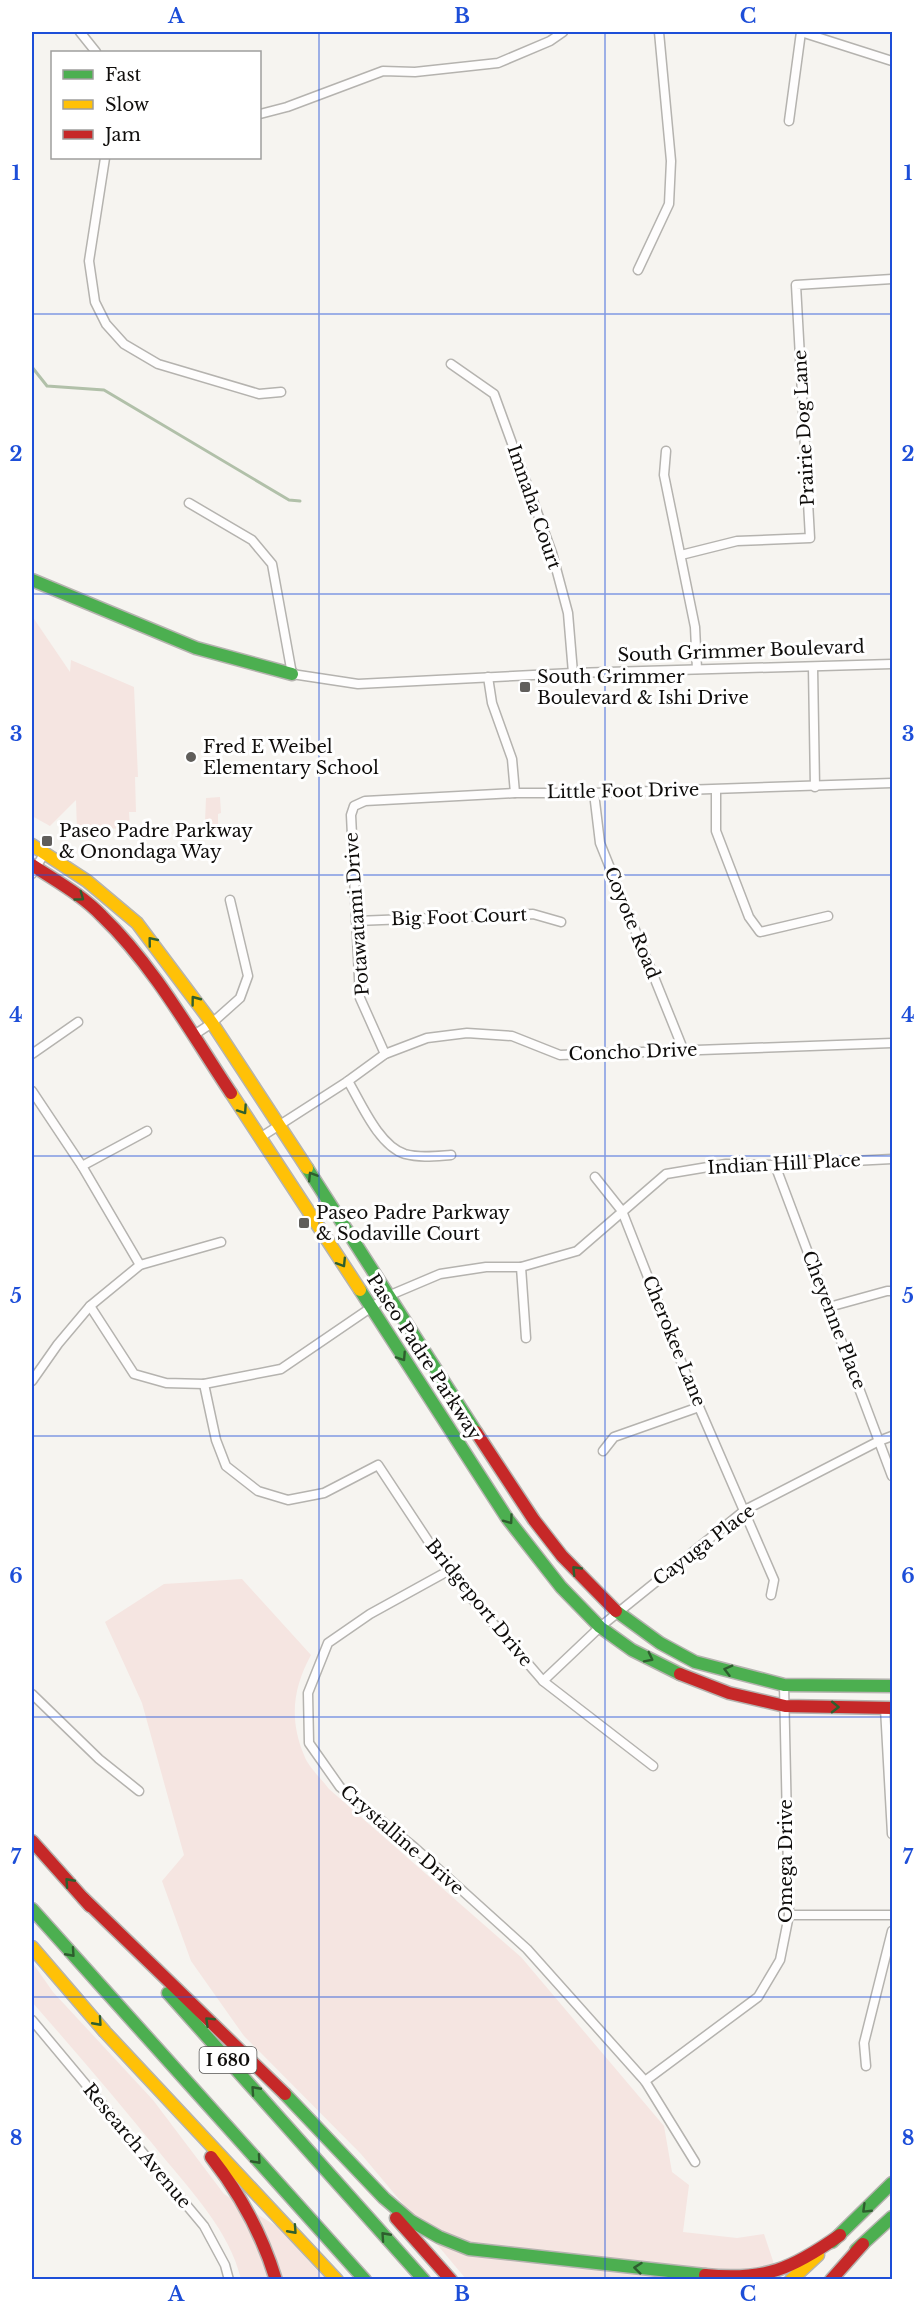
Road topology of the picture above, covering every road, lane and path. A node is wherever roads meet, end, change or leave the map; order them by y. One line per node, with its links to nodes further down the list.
1 (80, 32): 5 (street)
2 (563, 32): 7 (street)
3 (659, 32): 10 (street)
4 (801, 32): 6 (street); 8 (street)
5 (95, 51)
6 (892, 61)
7 (261, 114)
8 (789, 121)
9 (105, 159): 13 (street)
10 (638, 270)
11 (892, 279): 16 (street, Prairie Dog Lane)
12 (451, 364): 21 (street, Imnaha Court)
13 (281, 392)
14 (666, 452): 16 (street)
15 (189, 503): 22 (street)
16 (681, 555): 20 (street)
17 (32, 580): 22 (main road, South Grimmer Boulevard)
18 (892, 664): 19 (street, South Grimmer Boulevard)
19 (813, 667): 20 (street, South Grimmer Boulevard); 25 (street)
20 (697, 669): 21 (street, South Grimmer Boulevard)
21 (573, 673): 23 (street, South Grimmer Boulevard)
22 (292, 674): 23 (street, South Grimmer Boulevard)
23 (488, 677): 27 (street)
24 (892, 783): 25 (street, Little Foot Drive)
25 (815, 787): 26 (street, Little Foot Drive)
26 (716, 790): 28 (street, Little Foot Drive); 34 (street)
27 (515, 793): 28 (street, Little Foot Drive); 29 (street, Little Foot Drive)
28 (594, 793): 41 (street, Coyote Road)
29 (354, 806): 35 (street, Potawatami Drive)
30 (32, 844): 31 (main road, Paseo Padre Parkway)
31 (44, 854): 32 (street); 38 (main road, Paseo Padre Parkway, one-way to 31)
32 (33, 869): 39 (main road, Paseo Padre Parkway, one-way to 39)
33 (230, 900): 38 (street)
34 (828, 916)
35 (356, 921): 36 (street, Big Foot Court); 43 (street, Potawatami Drive)
36 (561, 922)
37 (78, 1022): 42 (street)
38 (212, 1023): 39 (street); 46 (main road, Paseo Padre Parkway)
39 (194, 1035): 48 (main road, Paseo Padre Parkway, one-way to 48)
40 (892, 1043): 41 (street, Concho Drive)
41 (682, 1049): 43 (street, Concho Drive)
42 (32, 1054)
43 (385, 1054): 44 (street, Concho Drive)
44 (348, 1081): 46 (street, Concho Drive); 49 (street)
45 (32, 1091): 52 (street)
46 (280, 1125): 48 (street, Concho Drive); 59 (main road, Paseo Padre Parkway, one-way to 46)
47 (147, 1131): 52 (street)
48 (261, 1137): 61 (main road, Paseo Padre Parkway, one-way to 61)
49 (451, 1155)
50 (892, 1159): 51 (street, Indian Hill Place)
51 (775, 1164): 54 (street, Indian Hill Place); 62 (street, Cheyenne Place)
52 (82, 1167): 56 (street)
53 (594, 1177): 54 (street, Cherokee Lane)
54 (622, 1211): 57 (street, Indian Hill Place); 66 (street, Cherokee Lane)
55 (221, 1242): 56 (street)
56 (140, 1264): 60 (street)
57 (521, 1267): 59 (street, Indian Hill Place); 63 (street)
58 (892, 1291): 62 (street)
59 (388, 1296): 61 (street, Indian Hill Place); 74 (main road, Paseo Padre Parkway, one-way to 59)
60 (90, 1306): 64 (street); 65 (street, Indian Hill Place)
61 (370, 1307): 65 (street, Indian Hill Place); 75 (main road, Paseo Padre Parkway, one-way to 75)
62 (829, 1307): 68 (street, Cheyenne Place)
63 (526, 1338)
64 (32, 1382)
65 (204, 1384): 72 (street, Bridgeport Drive)
66 (699, 1407): 69 (street); 71 (street, Cherokee Lane)
67 (892, 1436): 68 (street, Cayuga Place)
68 (879, 1441): 70 (street, Cheyenne Place); 71 (street, Cayuga Place)
69 (603, 1451)
70 (892, 1476)
71 (745, 1510): 73 (street, Cherokee Lane); 74 (street, Cayuga Place)
72 (448, 1571): 76 (street, Bridgeport Drive); 95 (street, Crystalline Drive)
73 (771, 1595)
74 (617, 1612): 75 (street, Cayuga Place); 77 (main road, Paseo Padre Parkway, one-way to 74)
75 (600, 1627): 76 (street, Cayuga Place); 80 (main road, Paseo Padre Parkway, one-way to 80)
76 (543, 1681): 82 (street, Bridgeport Drive)
77 (784, 1685): 78 (main road, Paseo Padre Parkway); 80 (street, Omega Drive)
78 (892, 1686)
79 (32, 1694): 84 (street)
80 (785, 1706): 81 (main road, Paseo Padre Parkway, one-way to 81); 89 (street, Omega Drive)
81 (889, 1708): 83 (street)
82 (653, 1766)
83 (891, 1780): 85 (street)
84 (139, 1791)
85 (892, 1834)
86 (32, 1841): 87 (main road, I 680, one-way to 86)
87 (83, 1898): 97 (main road, one-way to 87); 107 (main road, I 680, one-way to 87)
88 (32, 1909): 106 (main road, I 680, one-way to 106)
89 (789, 1915): 90 (street); 95 (street, Omega Drive)
90 (892, 1915)
91 (892, 1931): 94 (street)
92 (32, 1947): 96 (main road, one-way to 96)
93 (32, 2020): 103 (street, Research Avenue)
94 (866, 2066)
95 (645, 2081): 98 (street, Crystalline Drive)
96 (151, 2082): 104 (main road); 105 (main road, one-way to 105)
97 (302, 2112): 101 (main road, one-way to 97); 108 (main road)
98 (695, 2162)
99 (892, 2183): 101 (main road, one-way to 101)
100 (892, 2217): 102 (main road)
101 (840, 2235): 109 (main road)
102 (863, 2244): 110 (main road); 111 (main road)
103 (229, 2280)
104 (276, 2280)
105 (337, 2280)
106 (364, 2280)
107 (424, 2280)
108 (451, 2280)
109 (791, 2280)
110 (823, 2280)
111 (831, 2280)

